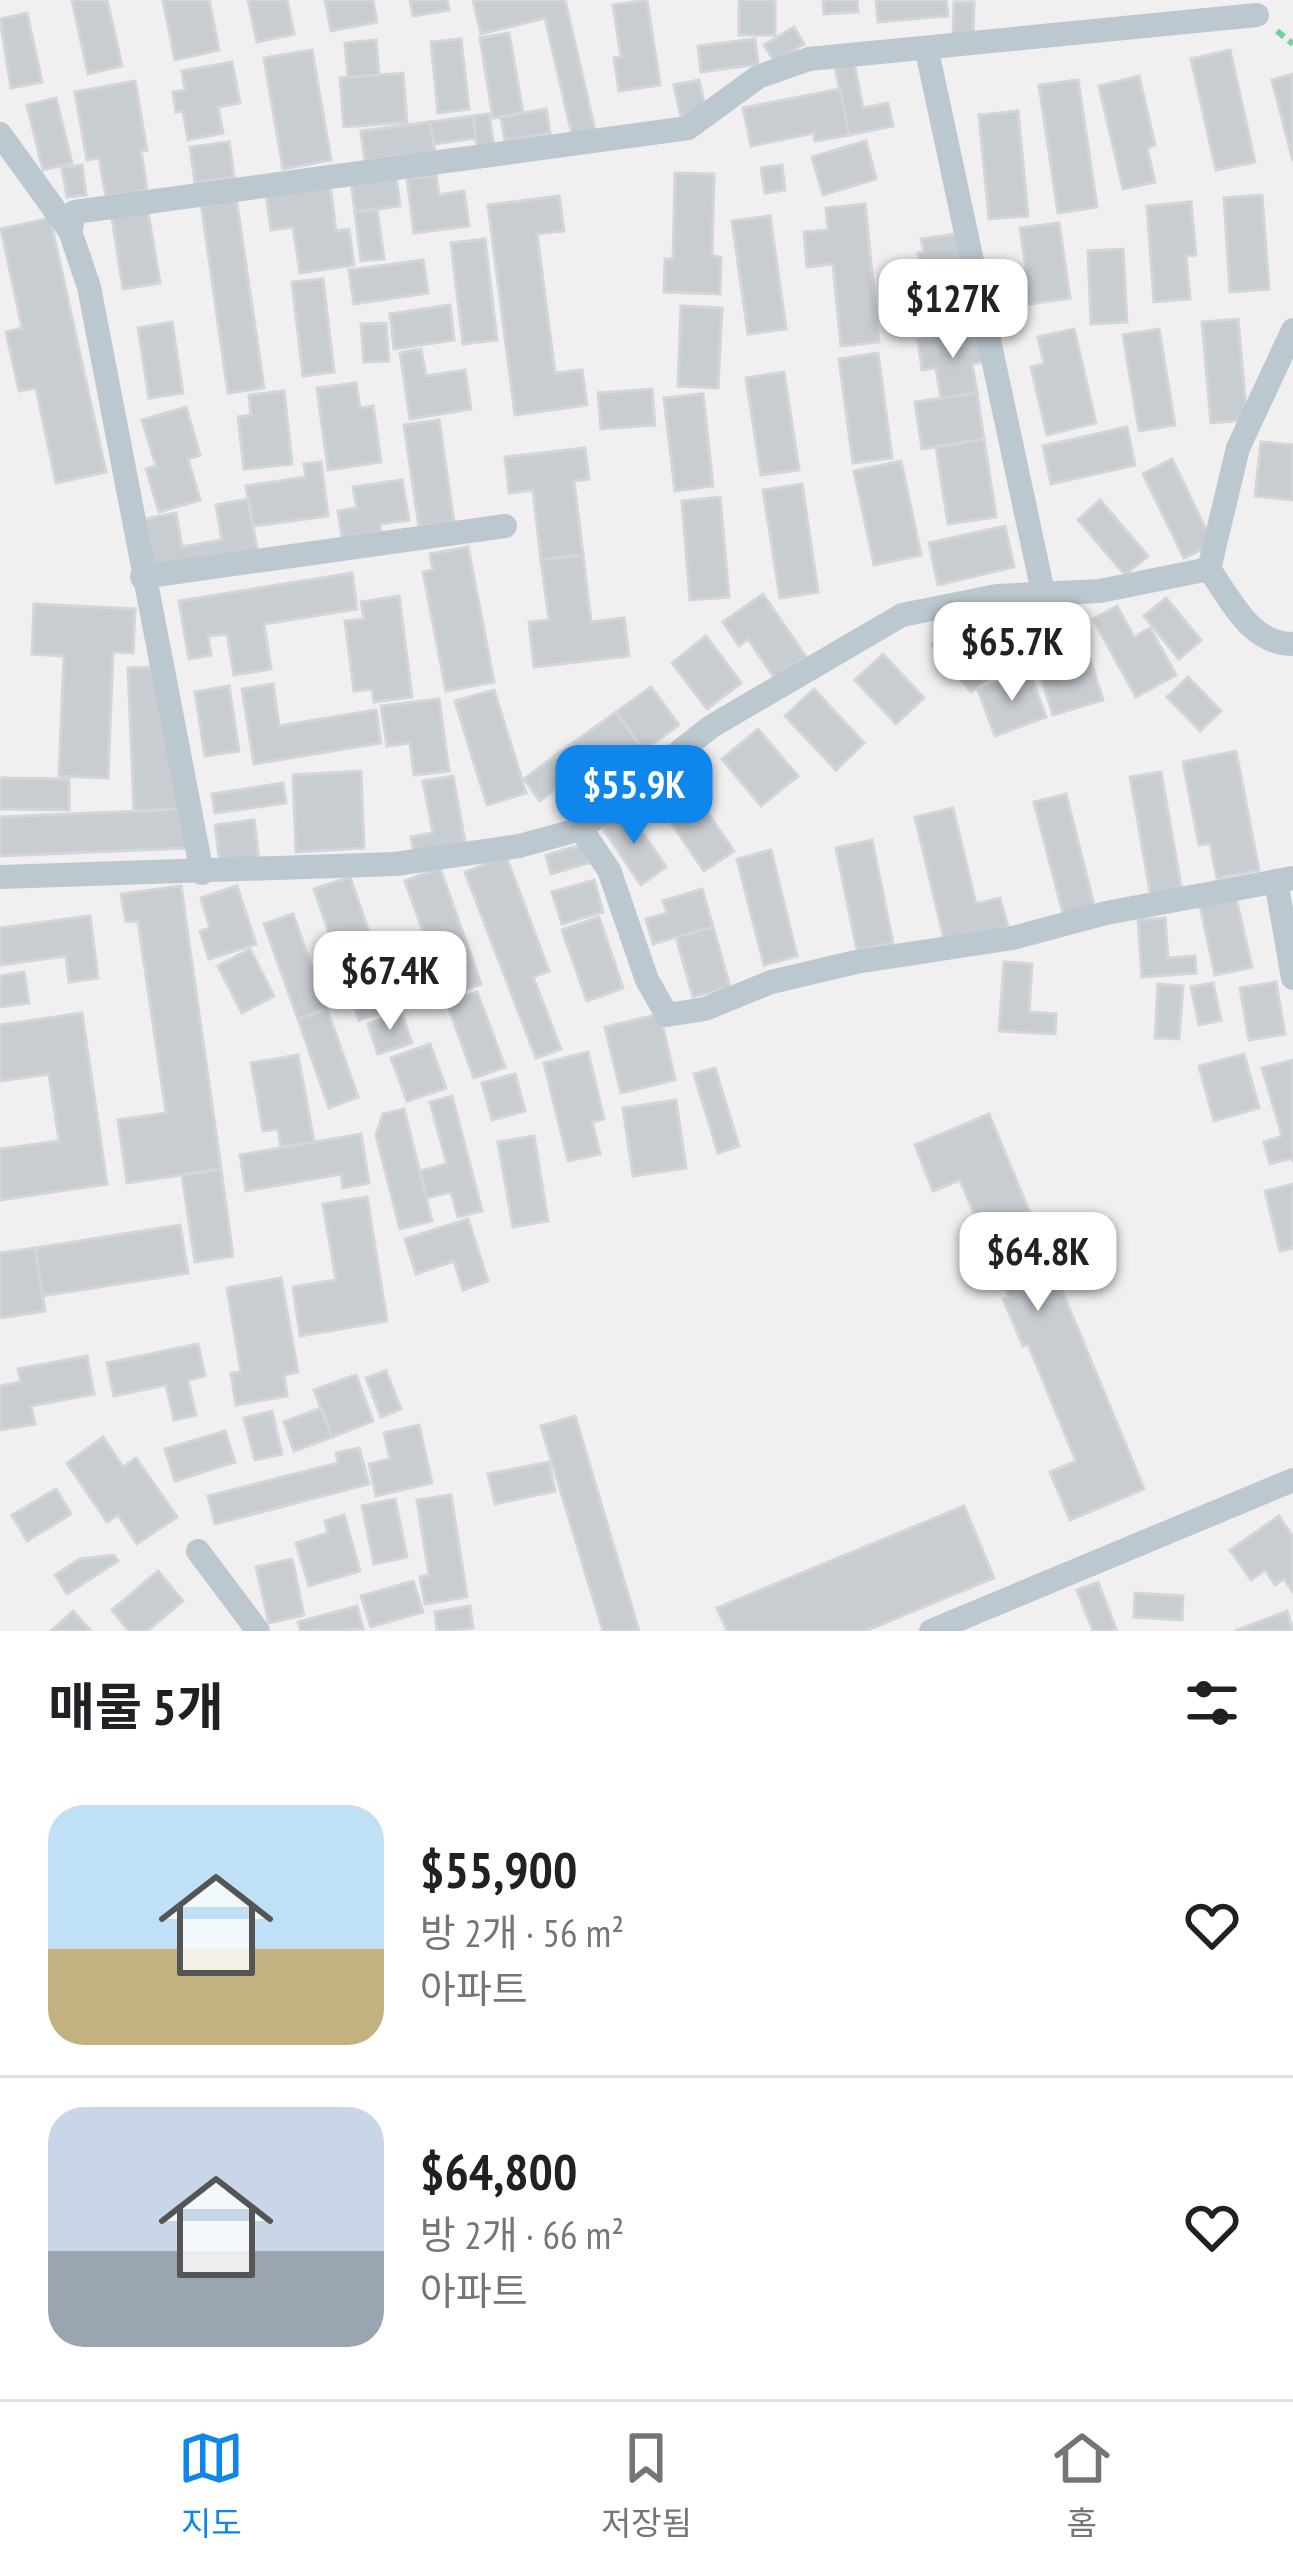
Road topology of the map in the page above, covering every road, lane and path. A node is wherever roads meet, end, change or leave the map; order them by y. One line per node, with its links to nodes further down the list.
1 (1257, 15): 2 (street)
2 (927, 51): 4 (street); 9 (street)
3 (0, 134): 4 (street)
4 (70, 231): 8 (street)
5 (1293, 330): 7 (street)
6 (505, 526): 8 (street)
7 (1209, 569): 9 (street); 10 (street)
8 (142, 578): 12 (street)
9 (1043, 592): 11 (street)
10 (1293, 644)
11 (580, 830): 12 (street); 14 (street)
12 (202, 873): 13 (street)
13 (0, 877)
14 (1284, 879): 15 (street)
15 (1293, 978)
16 (1293, 1480): 19 (street)
17 (198, 1551): 18 (street)
18 (258, 1631)
19 (931, 1631)

